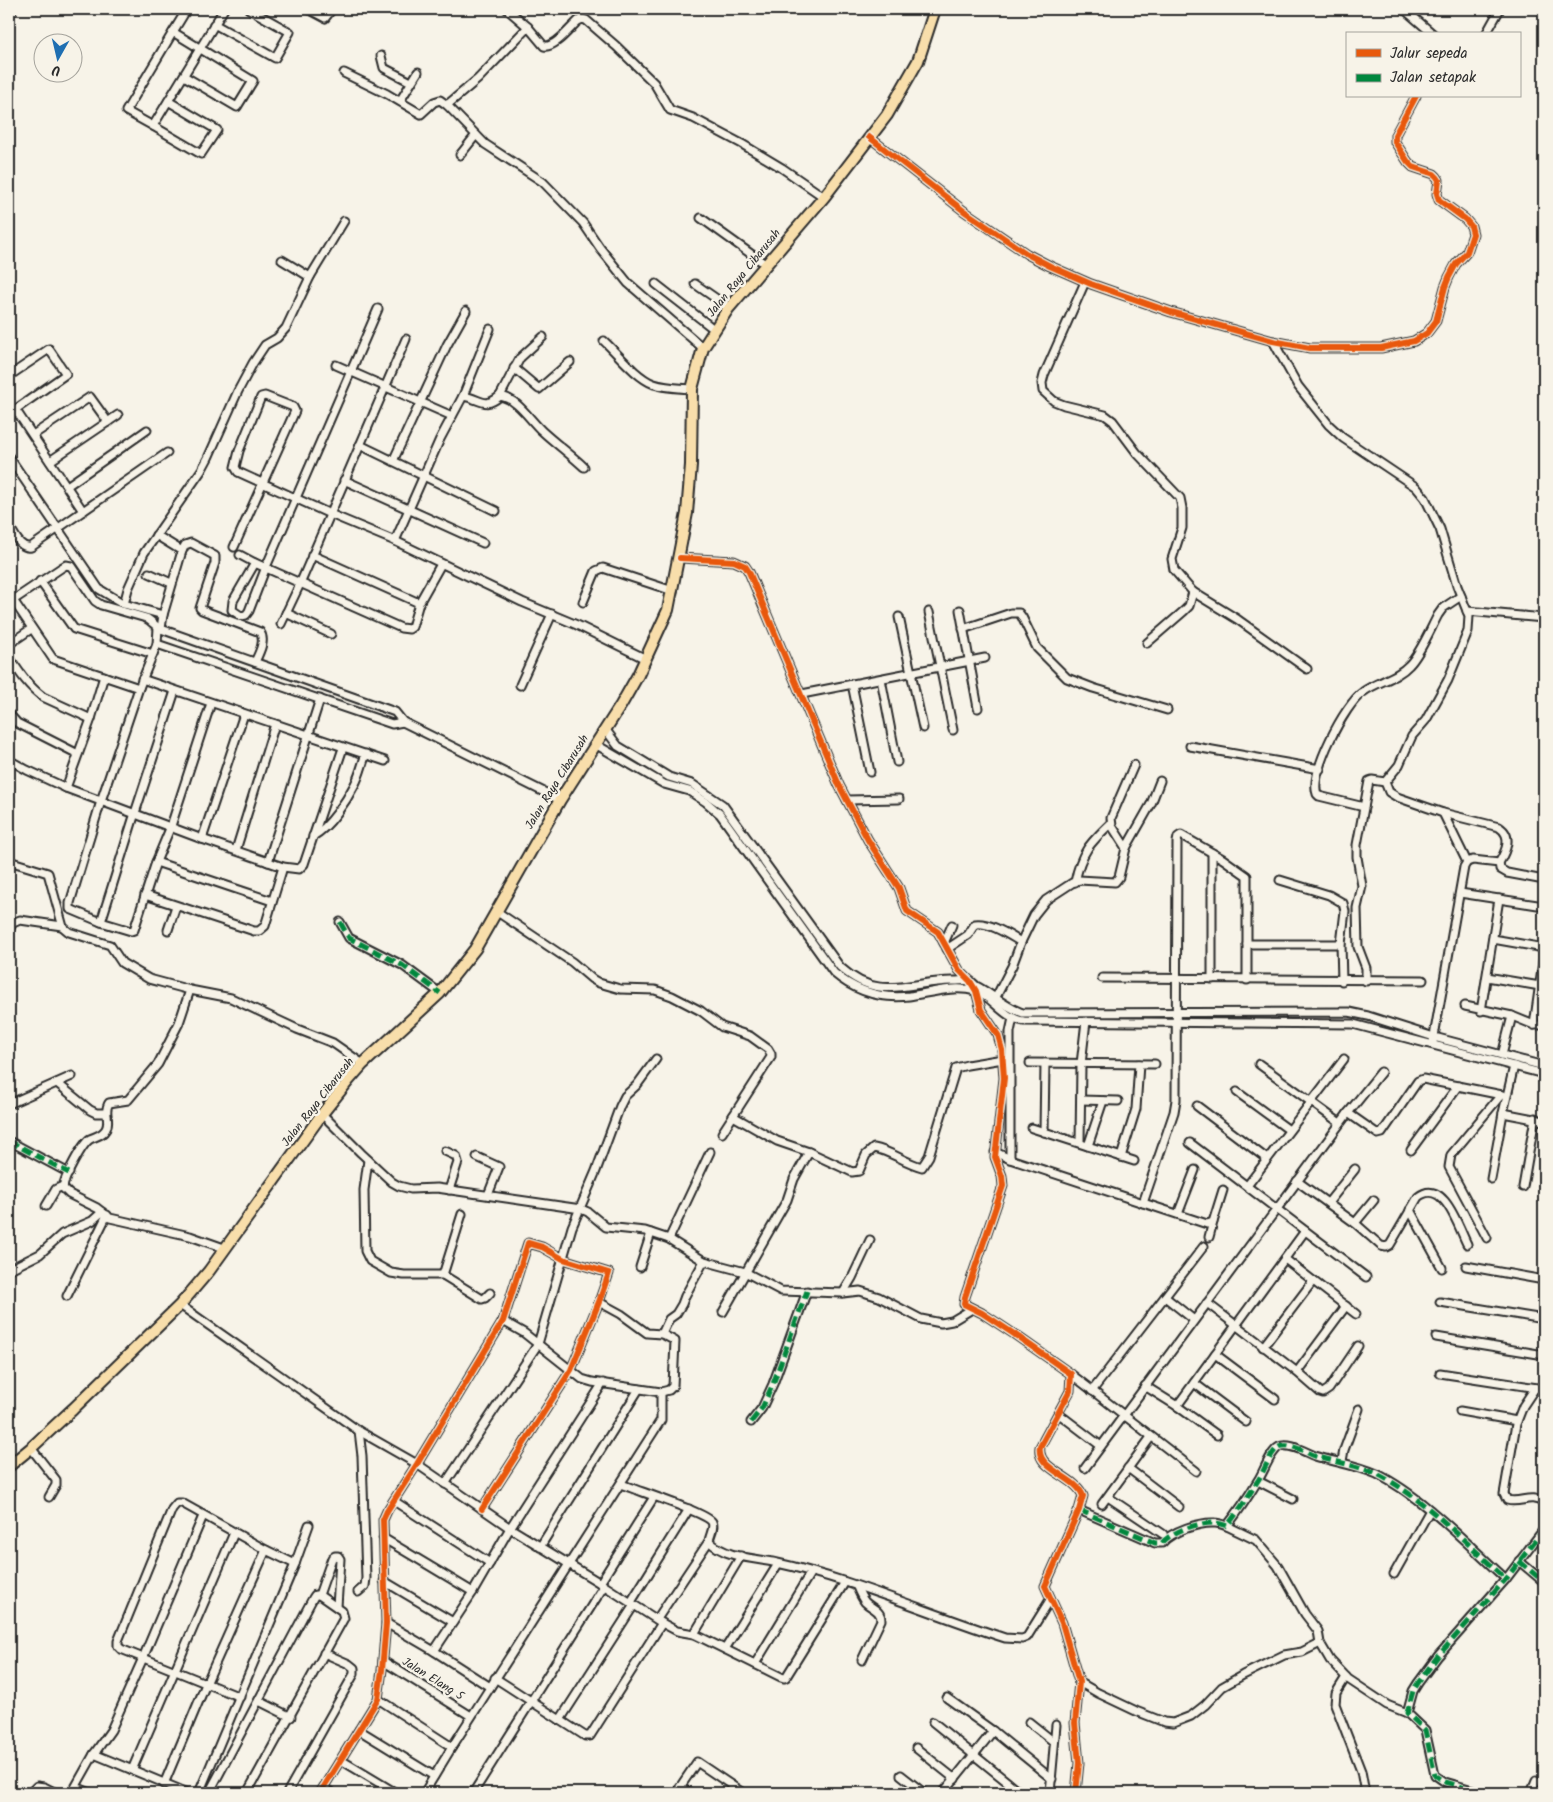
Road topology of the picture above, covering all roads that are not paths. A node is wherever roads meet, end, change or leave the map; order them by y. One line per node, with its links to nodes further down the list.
1 (14, 9): 11 (street)
2 (187, 9): 14 (street)
3 (224, 9): 12 (street)
4 (248, 9): 12 (street)
5 (308, 9): 6 (street)
6 (332, 9)
7 (507, 9): 13 (street)
8 (935, 9): 29 (main road, Jalan Raya Cibarusah)
9 (1404, 9): 15 (street)
10 (1500, 9): 16 (street)
11 (9, 15)
12 (214, 24): 17 (street)
13 (528, 27): 26 (street); 31 (street)
14 (173, 32): 17 (street); 27 (street)
15 (1431, 32)
16 (1487, 32)
17 (199, 50): 21 (street); 21 (street)
18 (381, 56): 22 (street)
19 (418, 72): 22 (street)
20 (344, 73): 25 (street)
21 (184, 76): 24 (street)
22 (412, 82): 25 (street)
23 (1415, 98): 48 (street)
24 (168, 101): 27 (street); 27 (street)
25 (400, 101): 26 (street)
26 (447, 105): 28 (street)
27 (154, 126)
28 (476, 135): 30 (street); 49 (street)
29 (869, 137): 31 (main road, Jalan Raya Cibarusah); 37 (street)
30 (460, 155)
31 (824, 197): 35 (main road, Jalan Raya Cibarusah)
32 (701, 218): 35 (street)
33 (344, 221): 36 (street)
34 (282, 260): 36 (street)
35 (765, 264): 41 (main road, Jalan Raya Cibarusah)
36 (310, 277): 84 (street)
37 (1085, 282): 48 (street); 100 (street)
38 (656, 284): 44 (street)
39 (695, 284): 41 (street)
40 (378, 309): 53 (street)
41 (728, 309): 44 (main road, Jalan Raya Cibarusah)
42 (466, 311): 59 (street)
43 (490, 329): 57 (street)
44 (715, 330): 49 (main road, Jalan Raya Cibarusah)
45 (543, 338): 52 (street)
46 (406, 339): 55 (street)
47 (604, 340): 56 (street)
48 (1273, 341): 101 (street)
49 (703, 348): 56 (main road, Jalan Raya Cibarusah)
50 (570, 362): 52 (street)
51 (336, 365): 53 (street)
52 (514, 368): 58 (street)
53 (352, 371): 55 (street); 77 (street)
54 (9, 376): 60 (street)
55 (385, 388): 59 (street); 67 (street)
56 (692, 389): 91 (main road, Jalan Raya Cibarusah)
57 (464, 396): 58 (street); 63 (street)
58 (500, 396): 72 (street)
59 (421, 402): 63 (street); 71 (street)
60 (15, 409): 61 (street); 66 (street)
61 (9, 414)
62 (118, 415): 64 (street)
63 (452, 416): 73 (street)
64 (108, 422): 66 (street); 70 (street)
65 (148, 430): 76 (street)
66 (33, 436): 70 (street)
67 (360, 445): 71 (street); 74 (street)
68 (167, 453): 78 (street)
69 (9, 457): 83 (street)
70 (50, 461): 76 (street)
71 (393, 461): 73 (street)
72 (584, 467)
73 (425, 476): 79 (street); 80 (street)
74 (344, 480): 79 (street); 81 (street)
75 (263, 482): 75 (street); 77 (street); 87 (street)
76 (67, 486): 78 (street)
77 (296, 498): 81 (street); 94 (street)
78 (83, 511): 83 (street)
79 (409, 511): 85 (street); 86 (street)
80 (496, 511)
81 (330, 514): 85 (street); 89 (street)
82 (9, 526): 83 (street)
83 (57, 529): 104 (street)
84 (156, 535): 88 (street); 104 (street)
85 (395, 541): 93 (street)
86 (483, 543)
87 (234, 547)
88 (182, 551): 97 (street); 126 (street)
89 (312, 555): 98 (street); 105 (street)
90 (240, 556): 92 (street)
91 (680, 558): 99 (main road, Jalan Raya Cibarusah); 138 (street)
92 (254, 563): 94 (street); 94 (street)
93 (441, 564): 105 (street); 110 (street)
94 (266, 567): 98 (street)
95 (149, 573): 97 (street)
96 (40, 581): 102 (street); 116 (street); 122 (street)
97 (171, 583): 111 (street)
98 (300, 584): 105 (street); 109 (street)
99 (673, 591): 103 (street); 125 (main road, Jalan Raya Cibarusah)
100 (1193, 592): 119 (street); 129 (street)
101 (1461, 596): 107 (street); 163 (street)
102 (11, 601): 115 (street)
103 (582, 602)
104 (124, 604): 111 (street)
105 (420, 604)
106 (960, 610): 117 (street)
107 (1467, 611): 113 (street); 166 (street)
108 (929, 612): 128 (street)
109 (286, 613): 114 (street); 118 (street)
110 (552, 614): 125 (street); 135 (street)
111 (163, 615): 116 (street)
112 (899, 617): 130 (street)
113 (1544, 618)
114 (280, 624)
115 (31, 629): 120 (street); 131 (street)
116 (160, 629): 121 (street); 126 (street)
117 (963, 629): 127 (street); 142 (street)
118 (331, 634)
119 (1147, 643)
120 (9, 644)
121 (157, 644): 122 (street); 139 (street)
122 (153, 654): 132 (street)
123 (9, 657): 145 (street)
124 (985, 658): 127 (street)
125 (646, 659): 149 (main road, Jalan Raya Cibarusah)
126 (255, 662): 146 (street)
127 (969, 662): 128 (street); 141 (street)
128 (940, 667): 130 (street); 150 (street)
129 (1307, 669)
130 (911, 673): 133 (street); 148 (street)
131 (104, 676): 136 (street); 145 (street)
132 (142, 679): 136 (street); 137 (street)
133 (881, 679): 134 (street); 160 (street)
134 (852, 684): 138 (street); 164 (street)
135 (520, 685)
136 (139, 688): 171 (street)
137 (175, 690): 140 (street); 174 (street)
138 (802, 694): 170 (street)
139 (320, 699): 146 (street); 151 (street)
140 (211, 702): 144 (street); 178 (street)
141 (978, 708)
142 (1168, 710)
143 (9, 714): 155 (street)
144 (244, 714): 147 (street); 180 (street)
145 (92, 719): 155 (street)
146 (402, 722): 169 (street)
147 (275, 724): 151 (street); 182 (street)
148 (924, 728)
149 (605, 729): 152 (main road, Jalan Raya Cibarusah); 157 (street)
150 (953, 730)
151 (308, 735): 154 (street); 186 (street)
152 (595, 744): 161 (street); 169 (main road, Jalan Raya Cibarusah)
153 (1190, 746): 163 (street)
154 (343, 748): 156 (street); 179 (street)
155 (78, 754): 167 (street)
156 (366, 754): 159 (street); 179 (street)
157 (634, 756): 161 (street); 220 (street)
158 (9, 760): 167 (street)
159 (385, 761)
160 (897, 762)
161 (630, 764): 224 (street)
162 (1134, 765): 177 (street)
163 (1320, 770): 172 (street)
164 (870, 772)
165 (1160, 780): 181 (street)
166 (1385, 782): 172 (street); 175 (street)
167 (66, 788): 171 (street)
168 (899, 799): 170 (street)
169 (560, 800): 199 (main road, Jalan Raya Cibarusah)
170 (847, 800): 210 (street)
171 (102, 801): 174 (street); 200 (street)
172 (1364, 806): 221 (street)
173 (9, 809): 176 (street)
174 (135, 813): 178 (street); 200 (street)
175 (1443, 813): 187 (street); 188 (street)
176 (9, 820)
177 (1112, 823): 181 (street); 192 (street)
178 (171, 826): 180 (street); 185 (street)
179 (313, 836): 189 (street)
180 (202, 839): 182 (street)
181 (1126, 848): 192 (street)
182 (236, 850): 186 (street)
183 (1212, 852): 208 (street); 215 (street); 216 (street)
184 (9, 861): 203 (street)
185 (156, 862): 194 (street); 196 (street)
186 (268, 862): 189 (street)
187 (1468, 862): 188 (street); 193 (street)
188 (1498, 863): 191 (street)
189 (282, 867): 196 (street)
190 (1280, 880): 209 (street)
191 (1544, 880)
192 (1075, 882): 207 (street)
193 (1460, 893): 195 (street); 236 (street)
194 (145, 895): 197 (street); 200 (street)
195 (1499, 899): 198 (street); 206 (street)
196 (272, 900): 197 (street)
197 (176, 906): 205 (street)
198 (1544, 906)
199 (496, 911): 225 (main road, Jalan Raya Cibarusah); 266 (street)
200 (101, 922)
201 (340, 922): 225 (street)
202 (952, 925): 210 (street)
203 (62, 926): 204 (street); 223 (street)
204 (9, 929)
205 (168, 930)
206 (1493, 939): 211 (street); 213 (street)
207 (1021, 942): 210 (street); 226 (street)
208 (1247, 944): 209 (street); 217 (street)
209 (1341, 944): 218 (street)
210 (946, 946): 220 (street)
211 (1544, 948)
212 (1544, 955): 222 (street)
213 (1487, 977): 222 (street); 228 (street)
214 (1102, 978): 215 (street)
215 (1175, 979): 216 (street); 229 (street)
216 (1212, 979): 217 (street)
217 (1247, 980): 218 (street)
218 (1342, 980): 221 (street)
219 (1423, 980): 221 (street)
220 (970, 981): 224 (street); 226 (street)
221 (1366, 981)
222 (1540, 986): 234 (street)
223 (190, 990): 243 (street); 262 (street)
224 (976, 991): 231 (street); 239 (street)
225 (440, 993): 243 (main road, Jalan Raya Cibarusah)
226 (996, 997): 229 (street)
227 (1465, 1006): 228 (street)
228 (1481, 1011): 230 (street)
229 (1176, 1013): 233 (street); 236 (street)
230 (1512, 1016): 234 (street); 237 (street)
231 (1013, 1018): 232 (street); 284 (street)
232 (1086, 1021): 233 (street); 244 (street)
233 (1176, 1022): 236 (street); 300 (street)
234 (1534, 1024): 235 (street)
235 (1544, 1026)
236 (1433, 1041): 237 (street); 248 (street)
237 (1502, 1055): 249 (street)
238 (656, 1059): 303 (street)
239 (1003, 1059): 280 (street); 281 (street)
240 (1344, 1059): 259 (street)
241 (1030, 1063): 242 (street)
242 (1044, 1063): 244 (street); 272 (street)
243 (364, 1064): 265 (main road, Jalan Raya Cibarusah)
244 (1081, 1064): 245 (street); 256 (street)
245 (1139, 1064): 246 (street); 283 (street)
246 (1155, 1064)
247 (1259, 1064): 259 (street)
248 (1514, 1066): 251 (street); 264 (street)
249 (1544, 1066)
250 (1381, 1072): 263 (street)
251 (1544, 1074)
252 (72, 1076): 253 (street)
253 (56, 1083): 260 (street); 262 (street)
254 (1458, 1086): 263 (street); 277 (street); 314 (street)
255 (1237, 1092): 271 (street)
256 (1081, 1100): 257 (street); 276 (street)
257 (1103, 1101): 258 (street); 276 (street)
258 (1118, 1101)
259 (1311, 1102): 269 (street); 271 (street)
260 (9, 1104)
261 (1197, 1106): 285 (street)
262 (105, 1113): 290 (street)
263 (1348, 1113): 269 (street)
264 (1503, 1113): 267 (street); 291 (street)
265 (322, 1114): 286 (street); 319 (main road, Jalan Raya Cibarusah)
266 (733, 1116): 273 (street); 280 (street)
267 (1534, 1118): 268 (street); 295 (street)
268 (1544, 1120)
269 (1340, 1123): 292 (street)
270 (1032, 1128): 272 (street)
271 (1289, 1130): 285 (street)
272 (1044, 1132): 276 (street)
273 (722, 1133)
274 (9, 1141): 290 (street)
275 (1190, 1143): 294 (street)
276 (1084, 1144): 283 (street)
277 (1411, 1150)
278 (445, 1151): 296 (street)
279 (710, 1152): 315 (street)
280 (809, 1152): 327 (street)
281 (995, 1152): 284 (street); 342 (street)
282 (477, 1156): 298 (street)
283 (1121, 1157): 287 (street)
284 (1010, 1159): 300 (street)
285 (1267, 1159): 294 (street)
286 (368, 1160): 296 (street); 328 (street)
287 (1134, 1161)
288 (1355, 1169): 301 (street)
289 (1195, 1170): 308 (street)
290 (69, 1173): 293 (street)
291 (1491, 1179)
292 (1297, 1181): 301 (street); 304 (street)
293 (63, 1186): 302 (street); 306 (street)
294 (1247, 1186): 304 (street)
295 (1523, 1187)
296 (449, 1190): 298 (street)
297 (1223, 1190): 309 (street)
298 (488, 1195): 303 (street)
299 (1374, 1200): 310 (street)
300 (1143, 1203): 308 (street)
301 (1328, 1203): 310 (street)
302 (46, 1206)
303 (580, 1209): 312 (street); 320 (street)
304 (1276, 1209): 311 (street); 339 (street)
305 (1410, 1210): 310 (street); 317 (street); 325 (street)
306 (104, 1213): 319 (street); 326 (street); 335 (street)
307 (462, 1214): 328 (street)
308 (1178, 1214): 309 (street)
309 (1213, 1222): 313 (street)
310 (1356, 1223)
311 (1306, 1231): 321 (street); 329 (street)
312 (651, 1233): 315 (street); 324 (street)
313 (1209, 1237)
314 (1487, 1238)
315 (669, 1239): 322 (street)
316 (870, 1240): 334 (street)
317 (1467, 1244)
318 (1204, 1246): 336 (street)
319 (224, 1248): 340 (main road, Jalan Raya Cibarusah)
320 (563, 1259): 337 (street); 347 (street); 351 (street)
321 (1285, 1259): 331 (street); 348 (street)
322 (704, 1260): 327 (street); 349 (street)
323 (1466, 1266): 330 (street)
324 (640, 1267)
325 (1442, 1268)
326 (10, 1269)
327 (745, 1272): 332 (street); 343 (street)
328 (443, 1275): 333 (street)
329 (1366, 1277)
330 (1544, 1280)
331 (1313, 1281): 341 (street); 353 (street)
332 (807, 1291): 334 (street); 374 (street)
333 (490, 1293)
334 (843, 1293): 342 (street)
335 (68, 1296)
336 (1165, 1297): 346 (street); 365 (street)
337 (599, 1302): 349 (street); 356 (street)
338 (1440, 1302): 345 (street)
339 (1207, 1303): 346 (street); 348 (street)
340 (180, 1305): 376 (street); 380 (main road, Jalan Raya Cibarusah)
341 (1346, 1306): 344 (street); 357 (street)
342 (972, 1308): 358 (street)
343 (723, 1312)
344 (1356, 1314)
345 (1544, 1319)
346 (1194, 1320): 362 (street)
347 (503, 1321): 351 (street); 382 (street)
348 (1236, 1326): 353 (street); 354 (street)
349 (662, 1334): 366 (street)
350 (1436, 1337): 355 (street)
351 (538, 1344): 356 (street); 388 (street)
352 (1358, 1346): 357 (street)
353 (1263, 1347): 357 (street)
354 (1215, 1354): 361 (street); 367 (street)
355 (1544, 1355)
356 (571, 1370): 360 (street); 398 (street)
357 (1296, 1372)
358 (1071, 1374): 365 (street); 400 (street)
359 (1440, 1374): 364 (street)
360 (603, 1383): 363 (street); 405 (street)
361 (1194, 1383): 368 (street); 375 (street)
362 (1145, 1386): 368 (street); 371 (street)
363 (640, 1389): 366 (street); 411 (street)
364 (1541, 1390): 373 (street)
365 (1092, 1391): 371 (street)
366 (662, 1392): 389 (street)
367 (1275, 1399)
368 (1177, 1406): 377 (street)
369 (1359, 1409): 381 (street)
370 (1460, 1411): 373 (street)
371 (1124, 1416): 378 (street); 379 (street)
372 (1063, 1417): 379 (street)
373 (1517, 1420): 395 (street)
374 (751, 1422)
375 (1246, 1422)
376 (360, 1431): 382 (street); 427 (street)
377 (1217, 1435)
378 (1151, 1437): 385 (street); 386 (street)
379 (1101, 1446): 384 (street)
380 (31, 1448): 383 (main road, Jalan Raya Cibarusah); 390 (street)
381 (1342, 1462): 387 (street); 401 (street)
382 (417, 1464): 388 (street); 394 (street)
383 (9, 1466)
384 (1085, 1468)
385 (1128, 1468): 392 (street); 397 (street)
386 (1196, 1471)
387 (1258, 1481): 393 (street); 404 (street)
388 (445, 1484): 398 (street)
389 (621, 1484): 391 (street); 418 (street)
390 (49, 1497)
391 (654, 1497): 399 (street); 425 (street)
392 (1108, 1497): 396 (street); 408 (street)
393 (1292, 1499)
394 (394, 1501): 409 (street); 415 (street)
395 (1544, 1503)
396 (1102, 1504)
397 (1179, 1507)
398 (482, 1509): 405 (street)
399 (689, 1509): 410 (street); 431 (street)
400 (1079, 1510): 404 (street); 430 (street)
401 (1430, 1510): 420 (street); 421 (street)
402 (203, 1516): 407 (street); 441 (street); 441 (street)
403 (309, 1525): 416 (street)
404 (1227, 1526): 437 (street)
405 (510, 1528): 411 (street); 415 (street)
406 (1544, 1529): 414 (street)
407 (234, 1533): 412 (street); 445 (street)
408 (1163, 1534)
409 (383, 1538): 422 (street); 428 (street)
410 (709, 1541): 413 (street); 433 (street)
411 (540, 1547): 418 (street)
412 (266, 1550): 416 (street); 449 (street)
413 (741, 1556): 417 (street); 436 (street)
414 (1519, 1561): 421 (street); 424 (street)
415 (490, 1563): 428 (street)
416 (296, 1564): 451 (street)
417 (778, 1564): 419 (street); 438 (street)
418 (569, 1565): 425 (street); 447 (street)
419 (812, 1572): 423 (street); 444 (street)
420 (1394, 1574)
421 (1506, 1579): 456 (street)
422 (384, 1581): 434 (street); 435 (street)
423 (845, 1582): 426 (street); 444 (street)
424 (1544, 1582)
425 (602, 1584): 431 (street); 455 (street)
426 (857, 1587): 430 (street); 442 (street)
427 (358, 1592)
428 (473, 1592): 434 (street)
429 (319, 1595): 432 (street); 432 (street); 454 (street)
430 (1050, 1600): 448 (street)
431 (632, 1604): 433 (street); 459 (street)
432 (337, 1607): 440 (street)
433 (659, 1621): 436 (street); 459 (street)
434 (454, 1622): 439 (street)
435 (386, 1623): 439 (street); 443 (street)
436 (694, 1634): 438 (street)
437 (1320, 1643): 446 (street); 448 (street)
438 (725, 1649): 444 (street)
439 (434, 1651): 450 (street)
440 (324, 1653): 458 (street); 488 (street)
441 (143, 1658): 445 (street); 468 (street)
442 (862, 1660)
443 (383, 1661): 453 (street); 457 (street, Jalan Elang 5)
444 (755, 1664)
445 (175, 1671): 449 (street); 471 (street)
446 (1346, 1677): 456 (street); 500 (street)
447 (496, 1678): 450 (street); 455 (street)
448 (1079, 1682): 499 (street)
449 (206, 1684): 451 (street); 477 (street)
450 (490, 1687): 457 (street)
451 (240, 1697): 485 (street)
452 (947, 1698): 464 (street)
453 (378, 1699): 463 (street); 466 (street)
454 (259, 1701): 458 (street); 486 (street)
455 (531, 1702): 459 (street); 492 (street)
456 (1407, 1713): 501 (street)
457 (472, 1716): 466 (street)
458 (291, 1717): 487 (street)
459 (560, 1720)
460 (933, 1722): 469 (street)
461 (1029, 1722): 465 (street)
462 (1056, 1725): 465 (street)
463 (359, 1730): 470 (street); 473 (street)
464 (992, 1731): 469 (street); 475 (street)
465 (1054, 1742): 475 (street)
466 (452, 1747): 473 (street)
467 (916, 1748): 474 (street)
468 (94, 1754): 471 (street); 478 (street)
469 (973, 1756): 474 (street); 497 (street)
470 (341, 1760): 480 (street); 490 (street)
471 (132, 1770): 477 (street)
472 (901, 1775): 495 (street)
473 (434, 1776): 491 (street)
474 (955, 1779): 496 (street)
475 (1052, 1779): 498 (street)
476 (1536, 1782): 502 (street)
477 (164, 1784): 484 (street)
478 (74, 1790): 483 (street)
479 (678, 1790): 493 (street); 494 (street)
480 (322, 1791): 489 (street)
481 (30, 1793): 482 (street)
482 (56, 1793)
483 (91, 1793)
484 (188, 1793)
485 (199, 1793)
486 (209, 1793)
487 (247, 1793)
488 (287, 1793)
489 (332, 1793)
490 (396, 1793)
491 (424, 1793)
492 (473, 1793)
493 (690, 1793)
494 (743, 1793)
495 (924, 1793)
496 (943, 1793)
497 (1021, 1793)
498 (1050, 1793)
499 (1076, 1793)
500 (1365, 1793)
501 (1483, 1793)
502 (1531, 1793)

